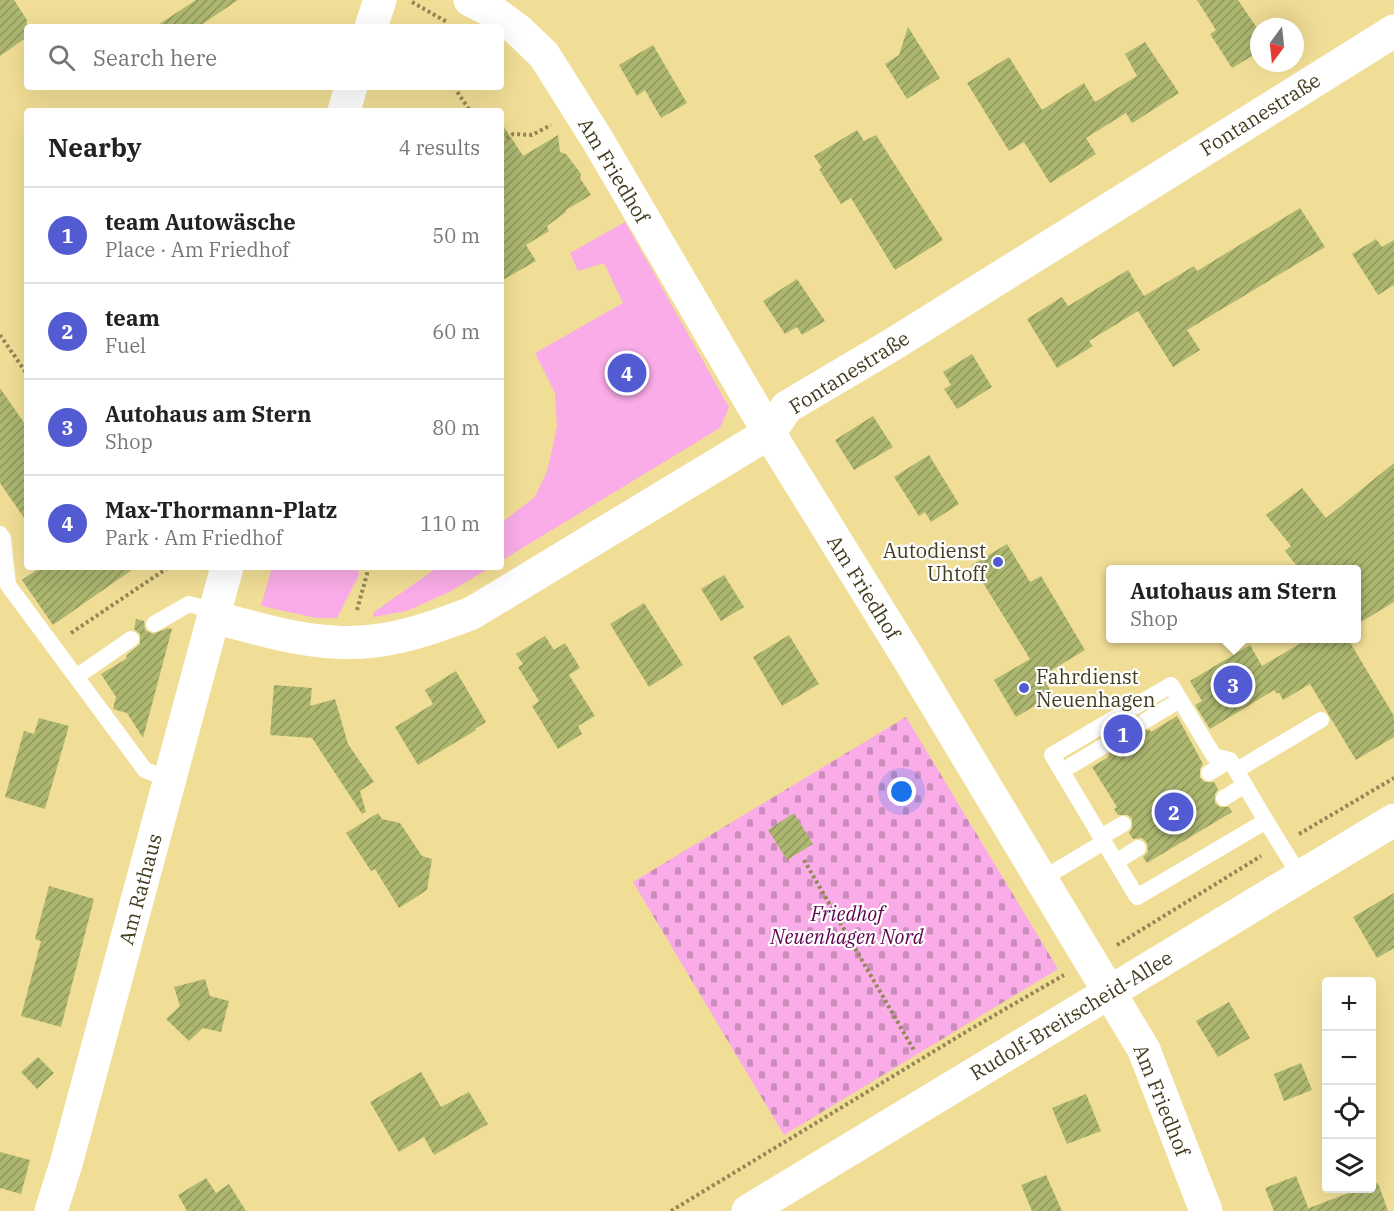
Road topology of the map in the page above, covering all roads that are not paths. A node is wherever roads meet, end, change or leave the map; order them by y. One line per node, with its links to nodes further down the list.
1 (380, 0): 3 (street)
2 (470, 0): 7 (street, Am Friedhof)
3 (372, 24)
4 (1394, 31): 7 (street, Fontanestraße)
5 (350, 90): 6 (street)
6 (345, 108)
7 (769, 433): 10 (street, Fontanestraße); 30 (street, Am Friedhof)
8 (0, 534): 13 (lane)
9 (226, 570): 10 (street, Am Rathaus)
10 (214, 614): 11 (lane); 21 (street, Am Rathaus)
11 (154, 624)
12 (131, 639): 13 (lane)
13 (76, 677): 21 (lane)
14 (1180, 700): 16 (lane); 18 (lane); 19 (lane)
15 (1321, 720): 19 (lane)
16 (1145, 722)
17 (1102, 747): 18 (lane)
18 (1062, 771): 26 (lane)
19 (1237, 772): 20 (lane); 22 (lane); 23 (lane)
20 (1209, 773)
21 (170, 780): 32 (street, Am Rathaus)
22 (1224, 798)
23 (1266, 820): 28 (lane); 29 (lane)
24 (1394, 820): 29 (street, Rudolf-Breitscheid-Allee)
25 (1123, 824): 26 (lane)
26 (1103, 839): 28 (lane); 30 (lane)
27 (1138, 848): 28 (lane)
28 (1116, 862)
29 (1300, 876): 31 (street, Rudolf-Breitscheid-Allee)
30 (1042, 879): 31 (street, Am Friedhof)
31 (1109, 992): 33 (street, Rudolf-Breitscheid-Allee); 34 (street, Am Friedhof)
32 (51, 1211)
33 (748, 1211)
34 (1206, 1211)

